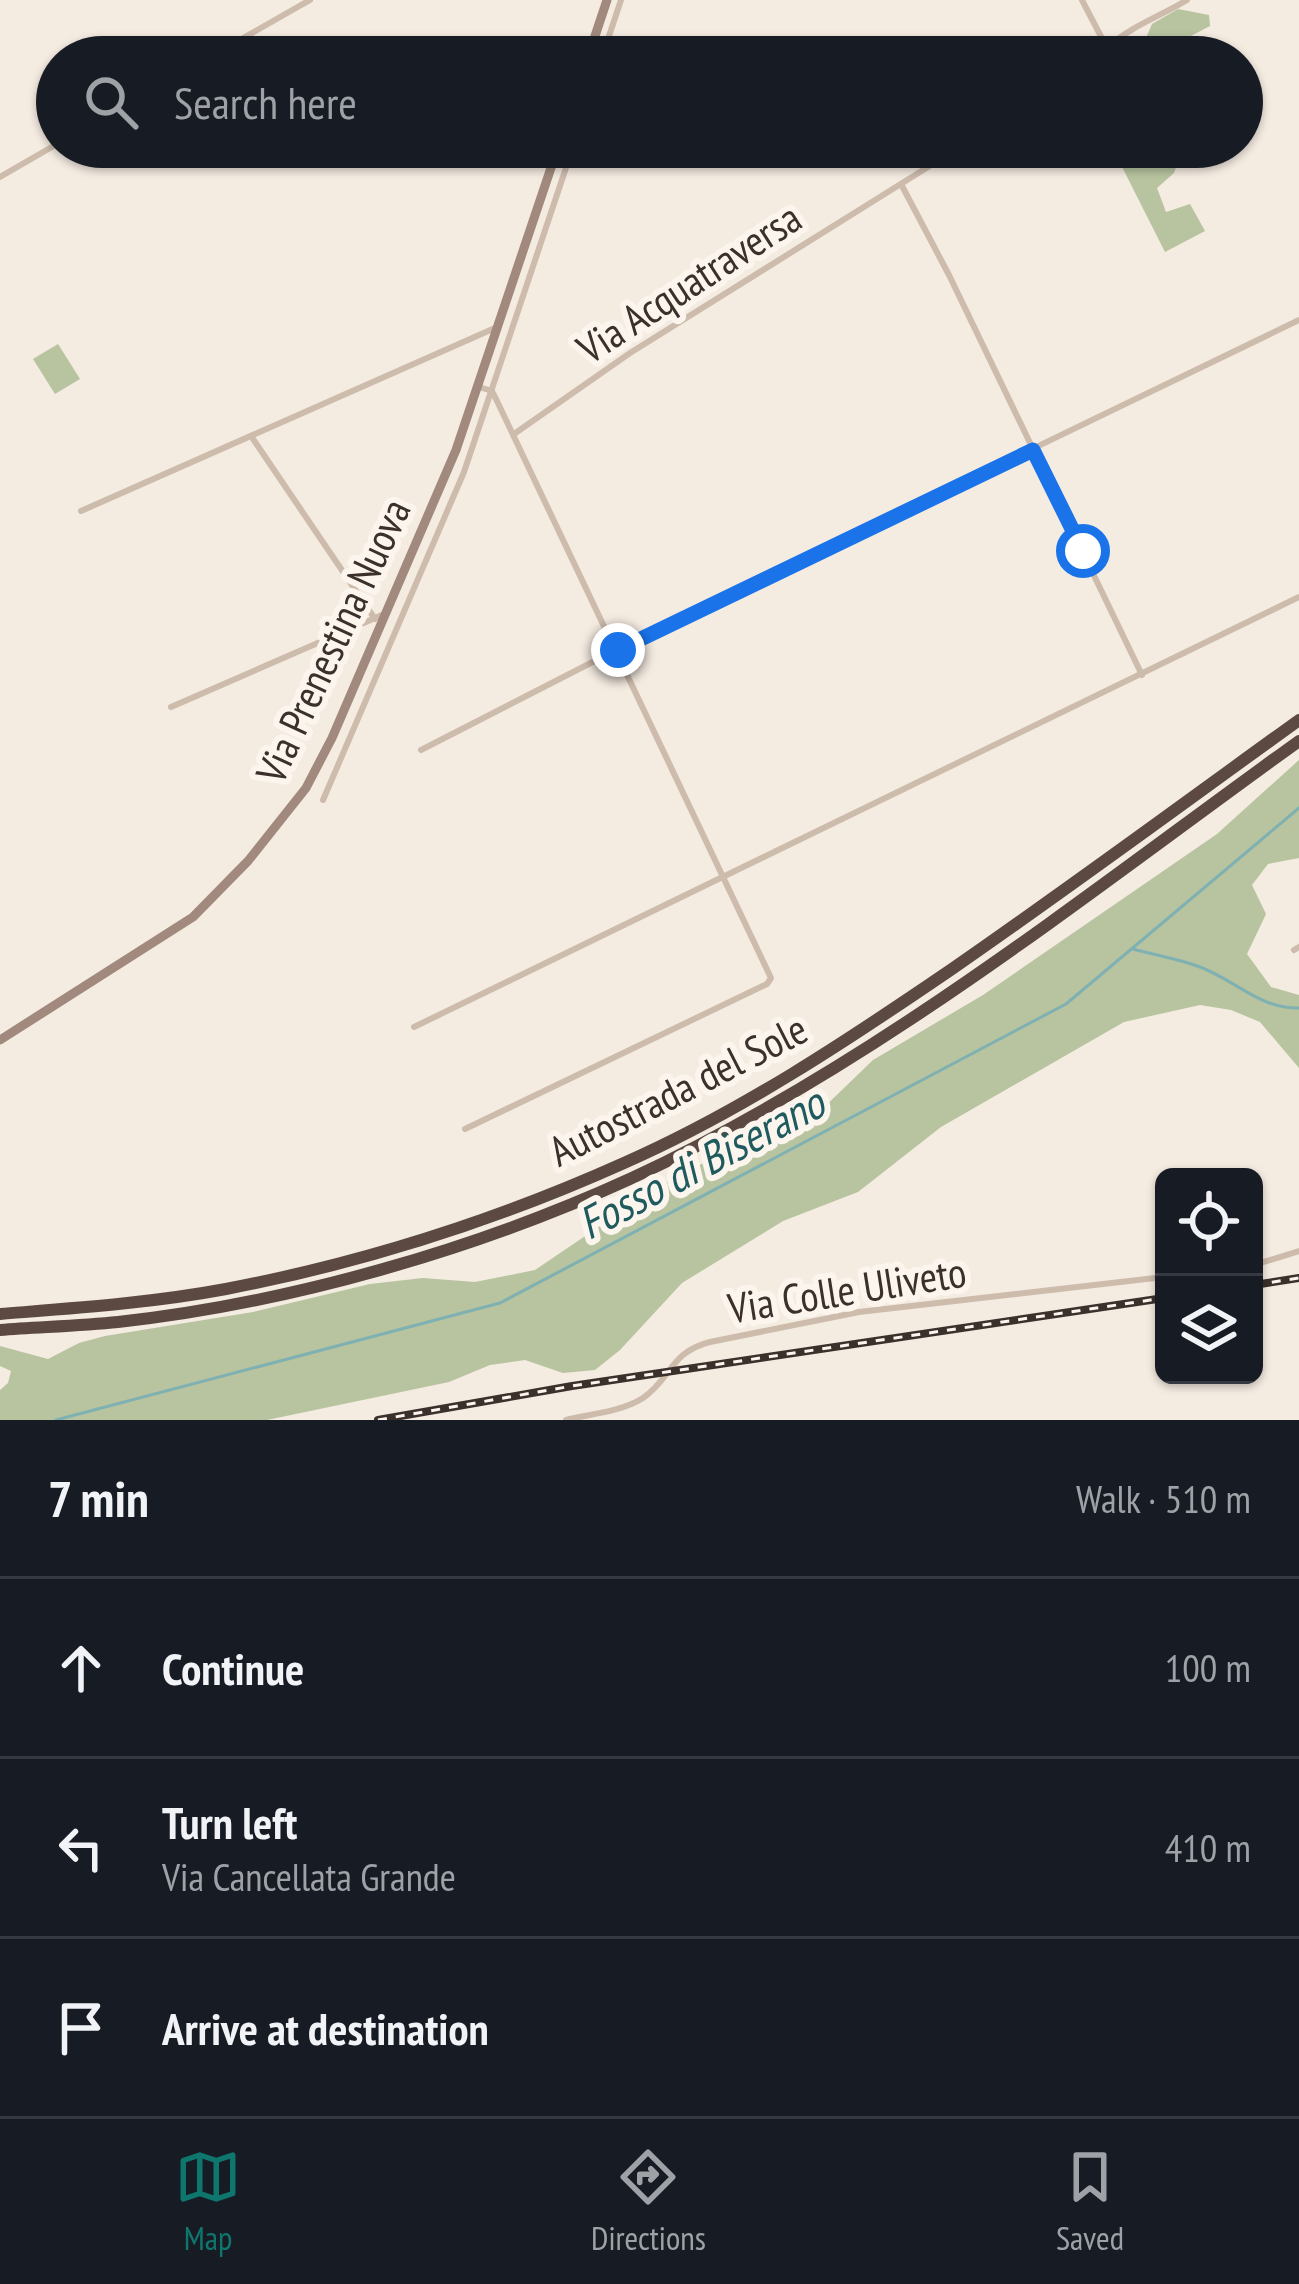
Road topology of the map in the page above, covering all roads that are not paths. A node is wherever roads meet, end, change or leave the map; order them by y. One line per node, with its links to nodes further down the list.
1 (310, 0): 6 (street)
2 (607, 0): 7 (main road)
3 (621, 0): 8 (street)
4 (1082, 0): 9 (street)
5 (1186, 0): 10 (street)
6 (247, 36)
7 (595, 36)
8 (609, 36)
9 (1101, 36)
10 (1120, 36)
11 (36, 156): 15 (street)
12 (551, 168): 18 (main road, Via Prenestina Nuova)
13 (566, 168): 20 (street)
14 (927, 168): 16 (street, Via Acquatraversa)
15 (0, 177)
16 (901, 184): 21 (street, Via Acquatraversa); 23 (street)
17 (1299, 320): 23 (street)
18 (499, 326): 19 (main road, Via Prenestina Nuova); 22 (street)
19 (479, 387): 20 (street); 26 (main road, Via Prenestina Nuova)
20 (492, 391): 21 (street); 33 (street)
21 (514, 434): 27 (street)
22 (251, 436): 24 (street); 26 (street)
23 (1033, 450): 27 (street); 28 (street)
24 (81, 511)
25 (1299, 597): 28 (street)
26 (380, 616): 29 (street); 36 (main road, Via Prenestina Nuova)
27 (618, 650): 32 (street); 34 (street)
28 (1142, 675): 34 (street)
29 (171, 707)
30 (1299, 720): 41 (highway, Autostrada del Sole)
31 (1299, 741): 42 (highway, Autostrada del Sole)
32 (421, 750)
33 (323, 800)
34 (726, 877): 35 (street); 37 (street)
35 (414, 1028)
36 (0, 1040)
37 (465, 1129)
38 (1299, 1251): 39 (street)
39 (1263, 1262)
40 (1155, 1278): 43 (street, Via Colle Uliveto)
41 (0, 1314)
42 (0, 1330)
43 (566, 1420)

